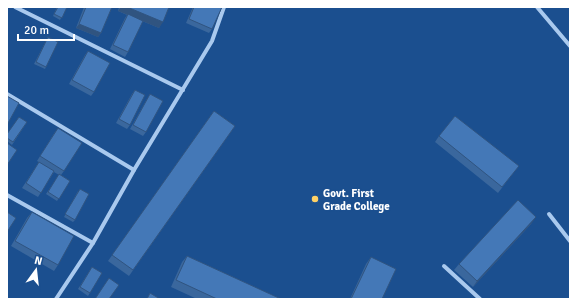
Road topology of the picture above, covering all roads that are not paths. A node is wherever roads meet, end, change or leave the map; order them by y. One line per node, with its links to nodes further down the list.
1 (15, 7): 5 (street)
2 (224, 7): 5 (street)
3 (537, 7): 4 (street)
4 (570, 46)
5 (183, 90): 7 (street)
6 (7, 94): 7 (street)
7 (134, 170): 11 (street)
8 (7, 195): 11 (street)
9 (549, 214): 10 (street)
10 (570, 241)
11 (93, 243): 13 (street)
12 (444, 266): 14 (street)
13 (56, 299)
14 (480, 299)

